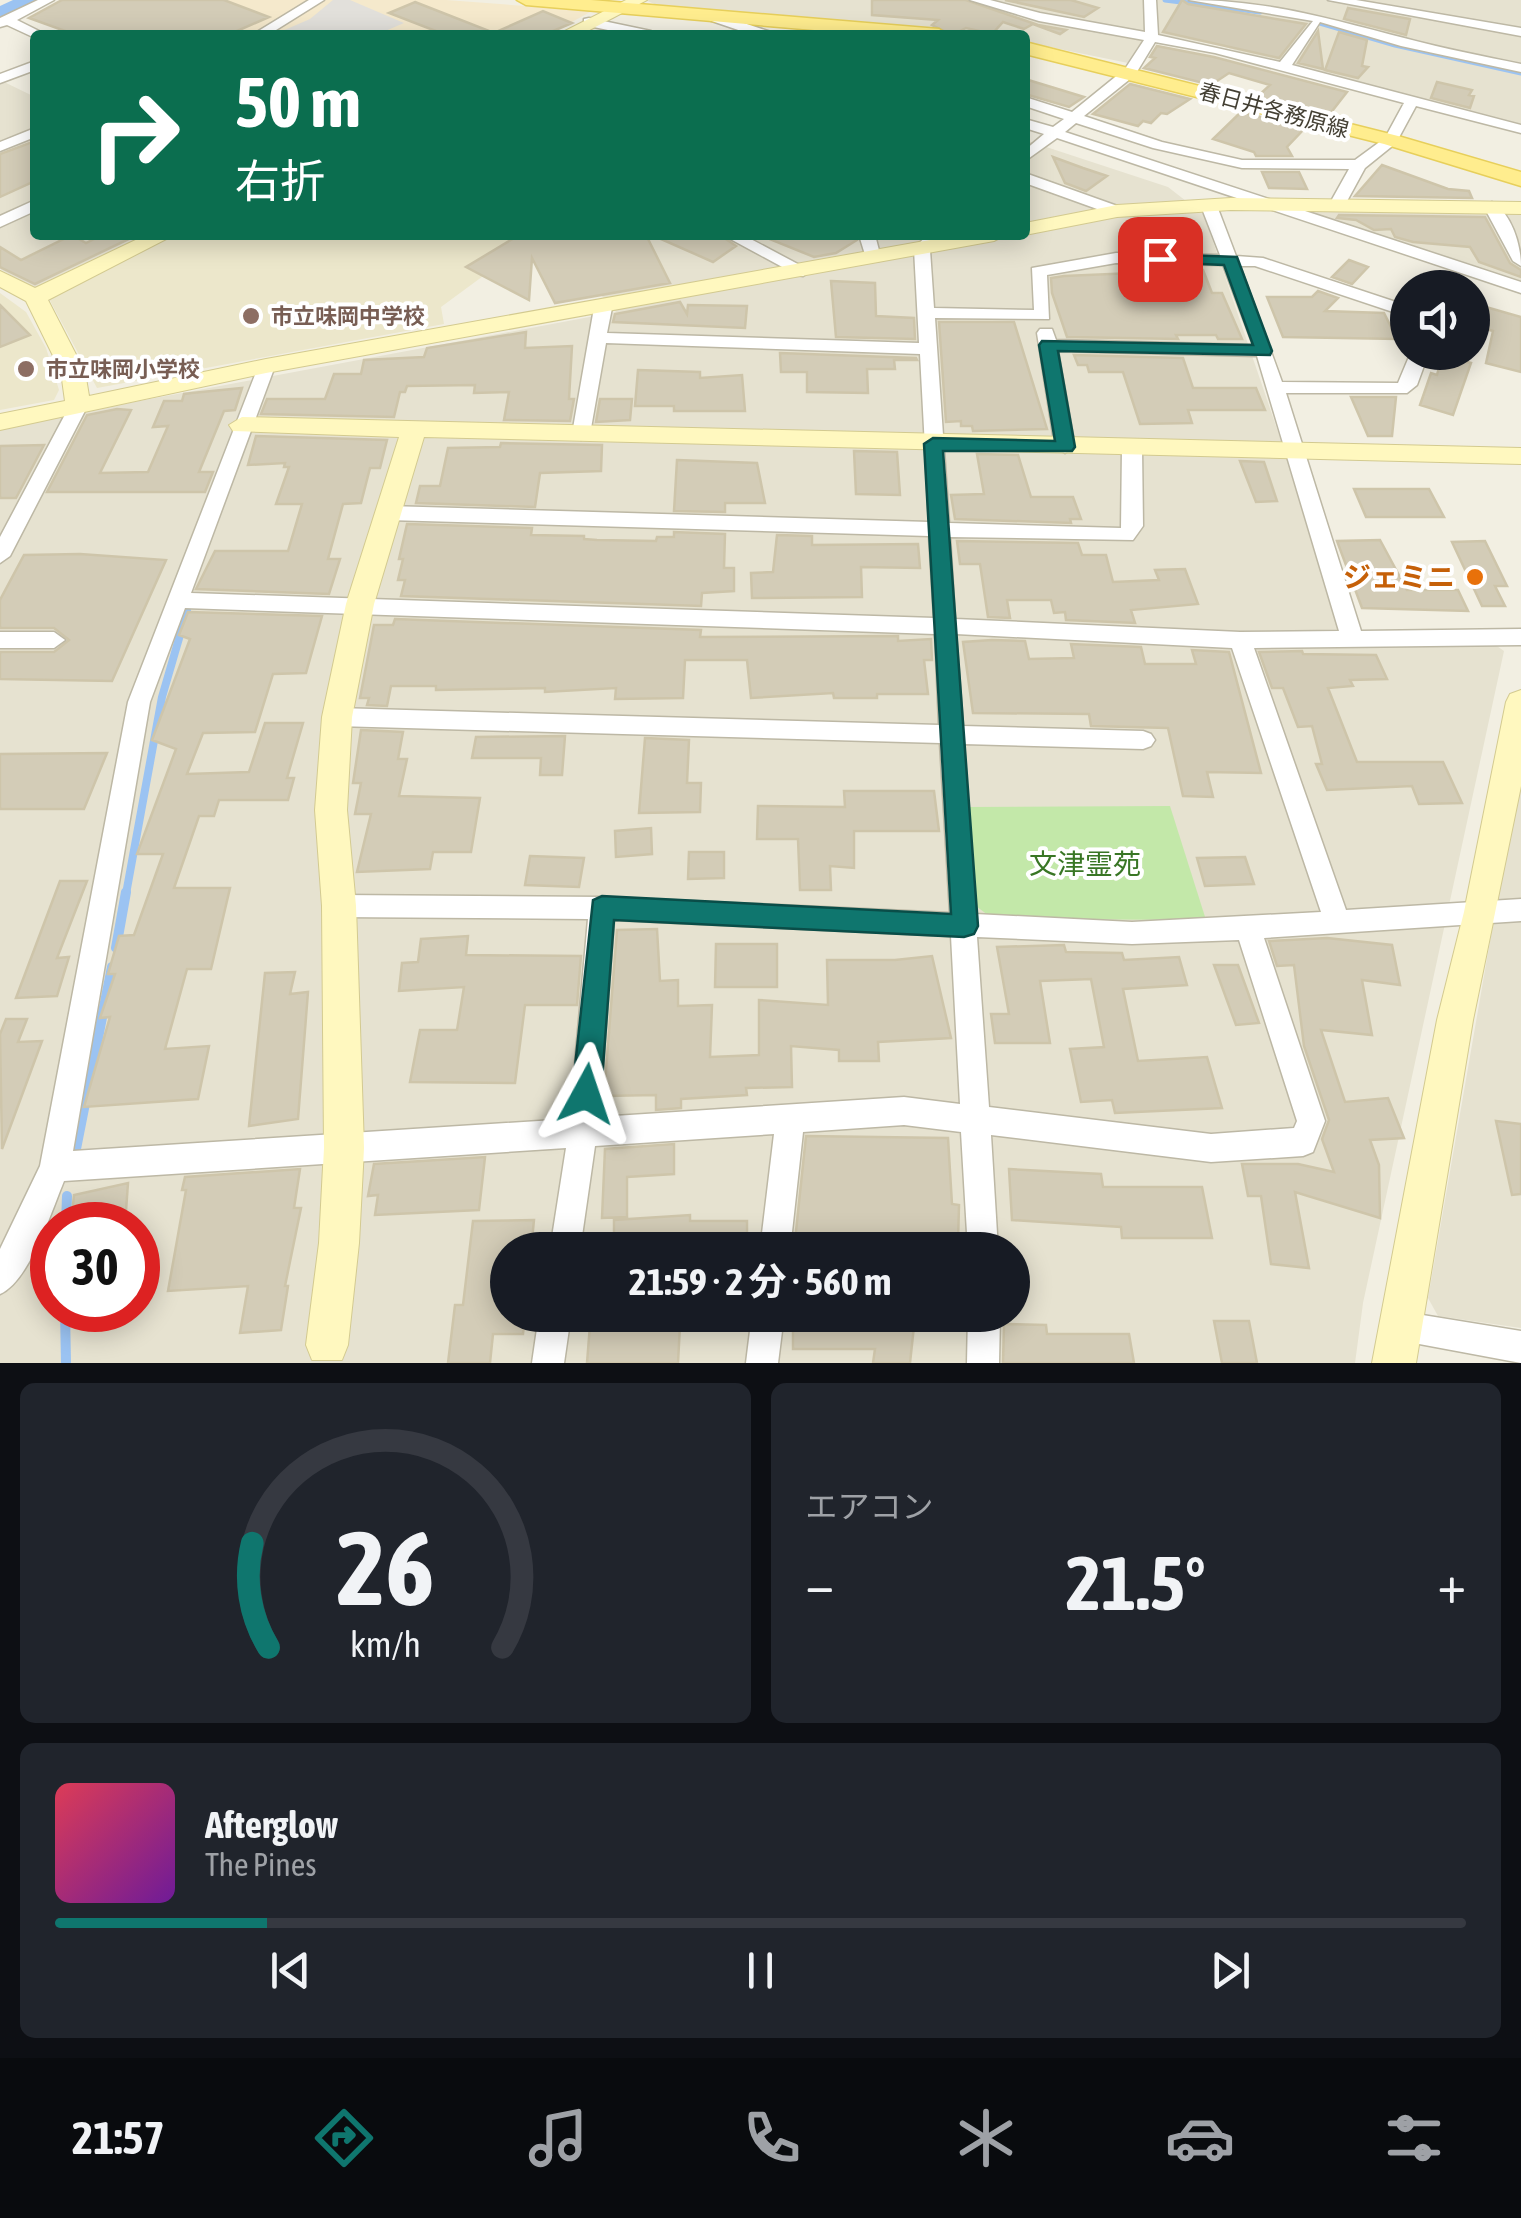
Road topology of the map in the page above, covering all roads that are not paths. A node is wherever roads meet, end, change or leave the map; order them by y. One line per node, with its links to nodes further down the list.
1 (48, 0): 10 (street)
2 (318, 0): 13 (street)
3 (526, 0): 8 (main road)
4 (976, 0): 20 (street)
5 (1150, 0): 20 (street)
6 (1195, 0): 11 (street)
7 (1333, 0): 11 (street); 19 (street)
8 (634, 2): 9 (main road); 12 (street)
9 (710, 16): 16 (street); 17 (main road)
10 (3, 21): 18 (street)
11 (1318, 21): 22 (street); 24 (street)
12 (590, 22): 14 (street); 15 (street)
13 (267, 30)
14 (575, 30)
15 (628, 30)
16 (751, 30)
17 (879, 30)
18 (30, 31)
19 (1521, 32)
20 (1152, 37): 22 (street); 25 (street)
21 (1030, 49): 25 (main road, 春日井各務原線)
22 (1284, 66): 27 (street)
23 (30, 67): 26 (street)
24 (1521, 68)
25 (1130, 72): 29 (street); 34 (main road, 春日井各務原線)
26 (0, 79)
27 (1412, 102): 31 (street); 34 (street)
28 (1030, 103): 29 (street)
29 (1074, 116): 32 (street); 37 (street)
30 (1030, 125): 32 (street)
31 (1521, 129)
32 (1054, 133): 36 (street); 40 (street)
33 (30, 134): 35 (street)
34 (1391, 140): 37 (street); 38 (main road, 春日井各務原線)
35 (0, 147)
36 (1030, 154)
37 (1360, 166): 41 (street)
38 (1521, 179)
39 (1030, 180): 46 (street)
40 (1257, 203): 41 (street); 42 (street); 58 (street)
41 (1338, 203): 43 (street)
42 (1209, 206): 46 (street); 54 (street)
43 (1492, 206): 45 (street); 55 (street)
44 (30, 208): 47 (street)
45 (1521, 208)
46 (1118, 211): 48 (street)
47 (0, 222)
48 (1030, 228)
49 (153, 240): 59 (street)
50 (741, 240): 56 (street)
51 (868, 240): 53 (street)
52 (929, 242): 53 (street); 62 (street)
53 (873, 258): 56 (street)
54 (1231, 260): 60 (street); 63 (street); 67 (street)
55 (1521, 261)
56 (803, 270): 61 (street)
57 (0, 278): 59 (street)
58 (1521, 288)
59 (36, 296): 71 (street)
60 (1390, 306)
61 (603, 308): 64 (street); 68 (street)
62 (927, 313): 63 (street); 66 (street)
63 (1043, 315): 65 (street)
64 (598, 338): 66 (street); 75 (street)
65 (1048, 345): 67 (street); 77 (street)
66 (928, 349): 76 (street)
67 (1264, 351): 70 (street)
68 (266, 366): 71 (street); 73 (street)
69 (1413, 370): 70 (street)
70 (1274, 387): 79 (street)
71 (78, 407): 72 (street); 83 (street)
72 (0, 422)
73 (242, 425): 74 (street); 84 (street)
74 (414, 430): 75 (street); 81 (street)
75 (581, 434): 76 (street)
76 (933, 444): 77 (street); 82 (street)
77 (1065, 447): 78 (street)
78 (1132, 448): 79 (street); 82 (street)
79 (1294, 451): 80 (street); 91 (street)
80 (1521, 456)
81 (388, 513): 82 (street); 85 (street)
82 (942, 530): 86 (street)
83 (2, 550)
84 (176, 600): 85 (street); 107 (street)
85 (360, 604): 86 (street); 93 (street)
86 (946, 626): 90 (street); 94 (street)
87 (1521, 637): 91 (street)
88 (0, 640): 89 (street)
89 (54, 640)
90 (1240, 640): 91 (street); 100 (street)
91 (1353, 640)
92 (1521, 702): 99 (street)
93 (337, 717): 94 (street); 96 (street)
94 (952, 736): 95 (street); 101 (street)
95 (1144, 740)
96 (339, 906): 97 (street); 106 (street)
97 (602, 908): 101 (street); 105 (street)
98 (1521, 910): 99 (street)
99 (1481, 912): 100 (street); 116 (street)
100 (1338, 924): 102 (street)
101 (964, 926): 102 (street); 104 (street)
102 (1248, 928): 104 (street)
103 (790, 1118): 104 (street); 105 (street); 109 (street)
104 (975, 1118): 110 (street)
105 (583, 1132): 106 (street); 108 (street)
106 (344, 1148): 107 (street); 115 (street)
107 (55, 1167): 111 (street)
108 (568, 1232)
109 (777, 1232)
110 (982, 1232)
111 (0, 1278)
112 (553, 1332): 118 (street)
113 (766, 1332): 119 (street)
114 (984, 1332): 120 (street)
115 (326, 1345)
116 (1396, 1345): 117 (street)
117 (1521, 1347)
118 (548, 1363)
119 (762, 1363)
120 (983, 1363)

